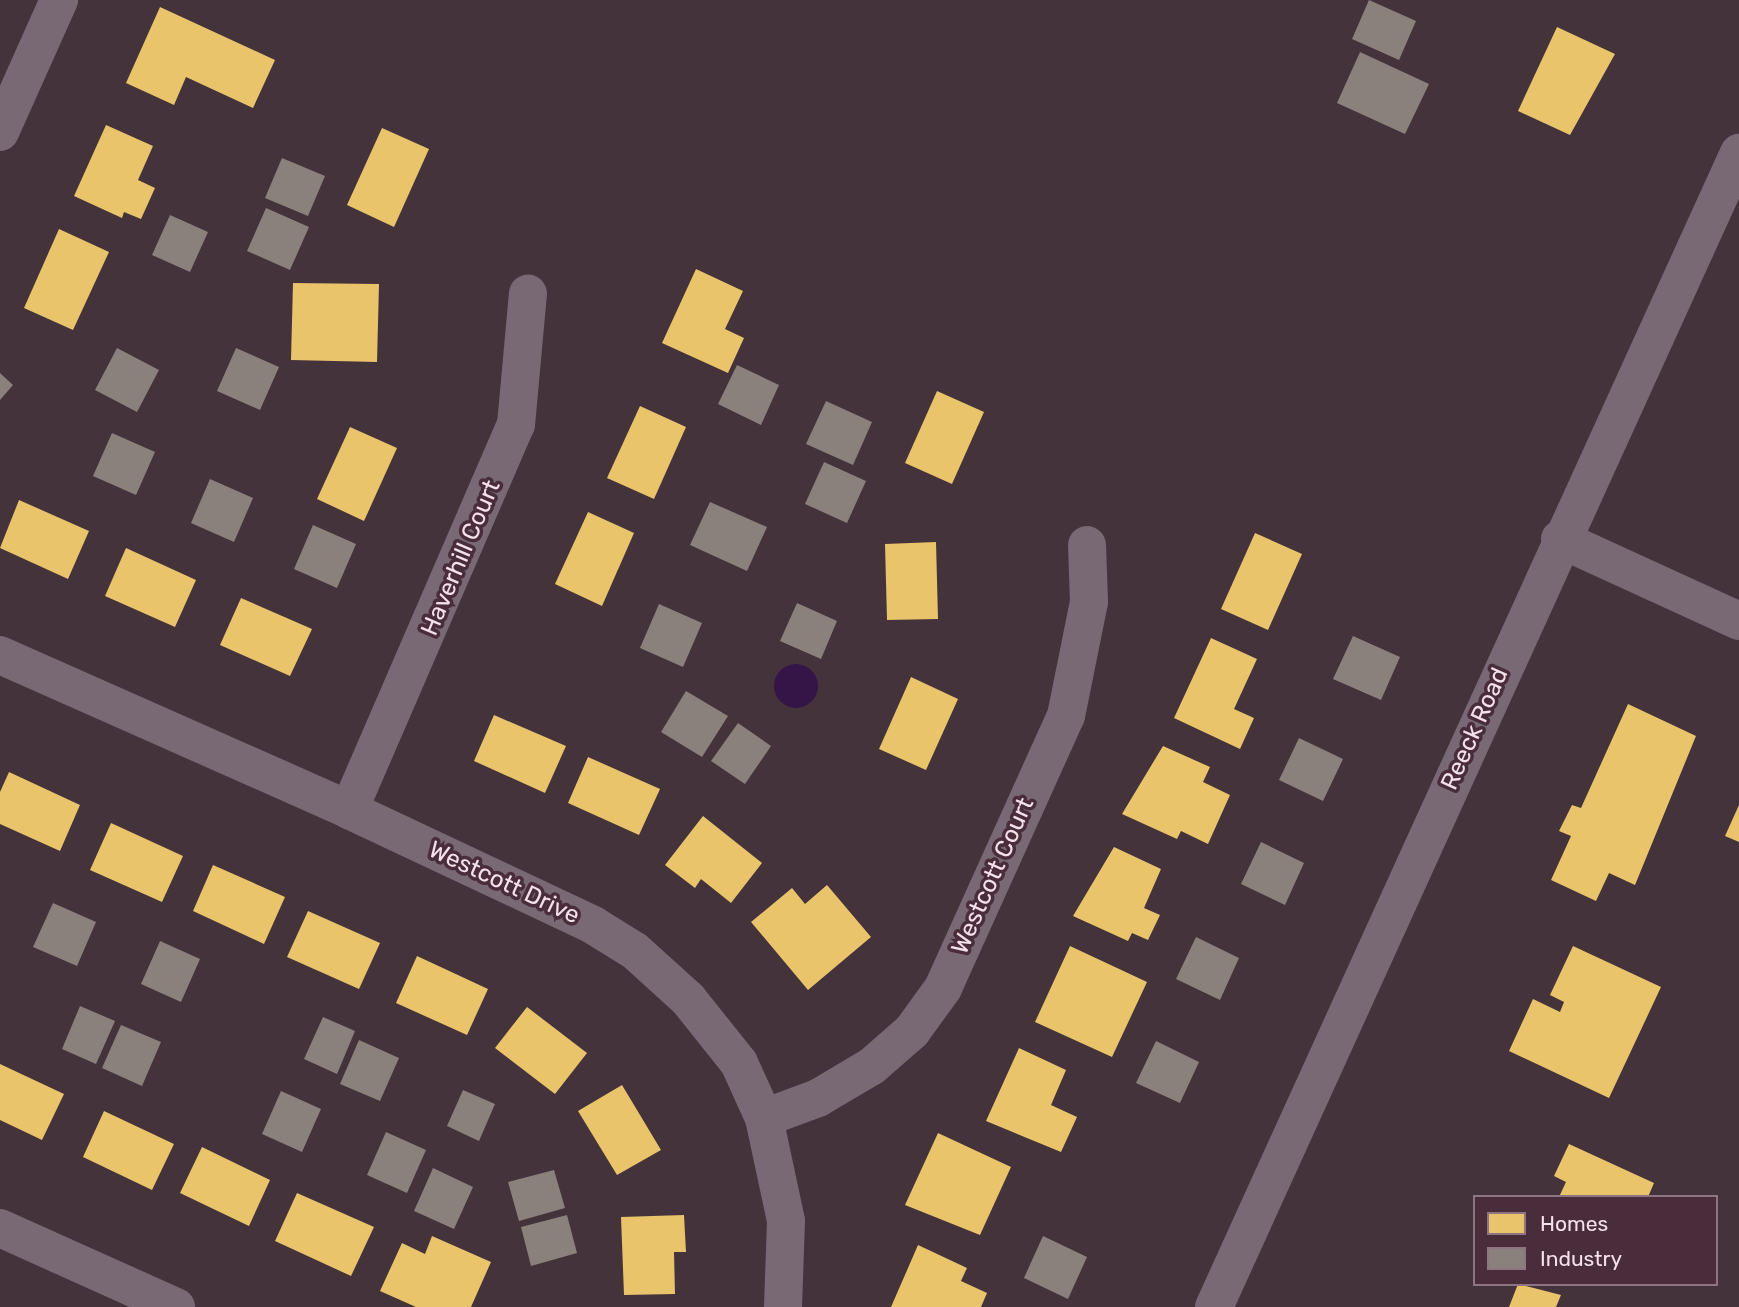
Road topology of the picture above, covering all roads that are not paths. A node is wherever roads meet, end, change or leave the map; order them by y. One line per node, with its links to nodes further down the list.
1 (59, 0): 2 (street)
2 (0, 132)
3 (1739, 153): 5 (street, Reeck Road)
4 (528, 294): 9 (street, Haverhill Court)
5 (1560, 539): 7 (street); 14 (street, Reeck Road)
6 (1087, 545): 10 (street, Westcott Court)
7 (1739, 621)
8 (0, 655): 9 (street, Westcott Drive)
9 (349, 810): 10 (street, Westcott Drive)
10 (764, 1118): 13 (street, Westcott Drive)
11 (0, 1228): 12 (street)
12 (176, 1307)
13 (783, 1307)
14 (1214, 1307)

